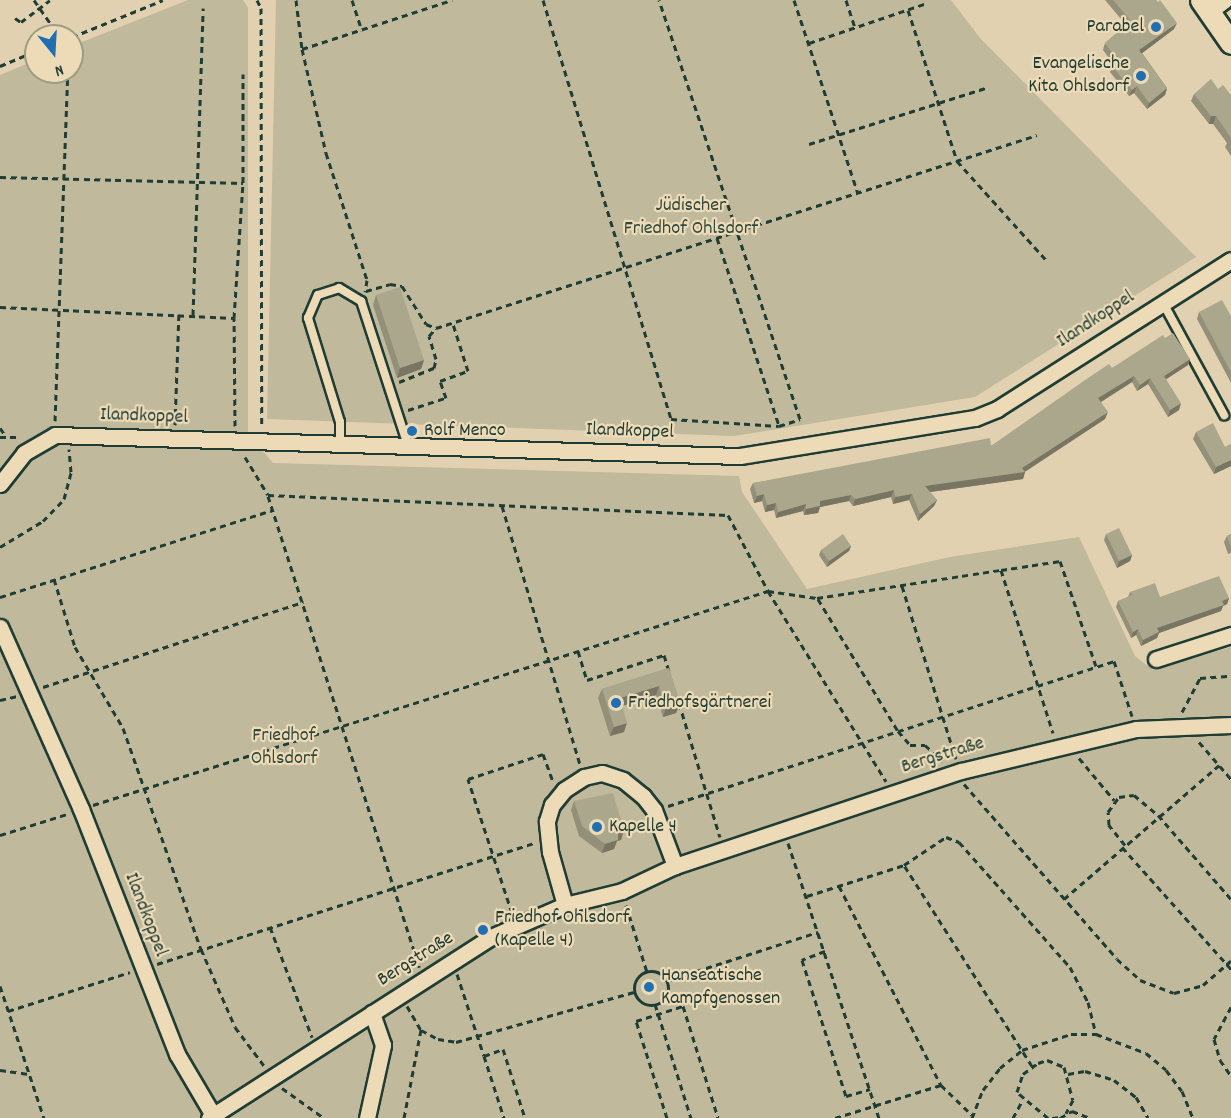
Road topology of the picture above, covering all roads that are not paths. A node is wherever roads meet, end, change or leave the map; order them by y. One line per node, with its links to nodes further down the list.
1 (1212, 4): 2 (main road)
2 (1231, 43)
3 (1231, 260): 4 (street, Ilandkoppel)
4 (1163, 303): 5 (lane); 7 (street, Ilandkoppel)
5 (1224, 415)
6 (340, 445): 7 (street, Ilandkoppel); 7 (lane); 8 (street, Ilandkoppel)
7 (408, 446)
8 (0, 484)
9 (0, 627): 16 (street, Ilandkoppel)
10 (1231, 635): 11 (street)
11 (1156, 659)
12 (1231, 725): 13 (street, Bergstraße)
13 (675, 866): 14 (street, Bergstraße); 14 (street)
14 (565, 905): 15 (street, Bergstraße)
15 (372, 1013): 16 (street, Bergstraße); 17 (street)
16 (211, 1117)
17 (367, 1118)

